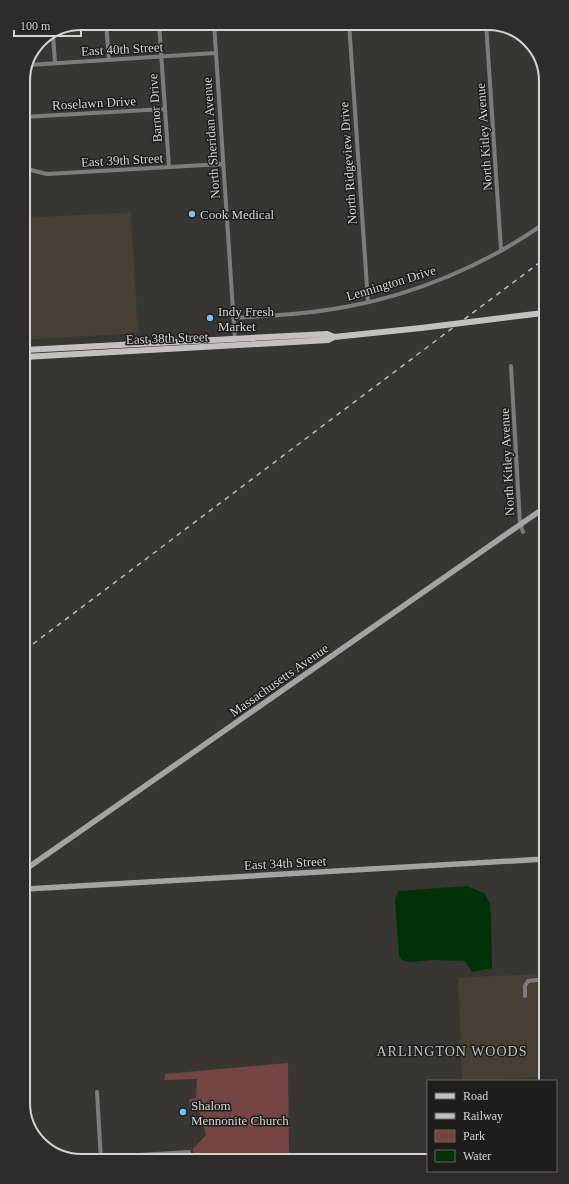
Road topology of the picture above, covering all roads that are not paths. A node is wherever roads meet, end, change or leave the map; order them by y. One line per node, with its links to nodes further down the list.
1 (106, 30): 9 (street)
2 (159, 30): 8 (street, Barnor Drive)
3 (214, 30): 7 (street, North Sheridan Avenue)
4 (349, 30): 19 (street, North Ridgeview Drive)
5 (486, 30): 18 (street, North Kitley Avenue)
6 (53, 39): 10 (street)
7 (216, 53): 8 (street, East 40th Street); 14 (street, North Sheridan Avenue)
8 (161, 57): 9 (street, East 40th Street); 12 (street, Barnor Drive)
9 (108, 60): 10 (street, East 40th Street)
10 (55, 63): 11 (street, East 40th Street)
11 (33, 65)
12 (165, 109): 13 (street, Roselawn Drive); 15 (street, Barnor Drive)
13 (30, 117)
14 (223, 164): 15 (street, East 39th Street); 21 (street, North Sheridan Avenue)
15 (169, 167): 16 (street, East 39th Street)
16 (30, 170)
17 (539, 227): 18 (street, Lennington Drive)
18 (501, 250): 19 (street, Lennington Drive)
19 (368, 302): 21 (street, Lennington Drive)
20 (539, 313): 22 (main road, East 38th Street, bridge)
21 (233, 318): 22 (street, North Sheridan Avenue)
22 (236, 343): 23 (main road, East 38th Street); 24 (main road, East 38th Street)
23 (30, 350)
24 (30, 357)
25 (512, 366): 27 (street, North Kitley Avenue)
26 (539, 511): 27 (main road, Massachusetts Avenue)
27 (520, 524): 28 (street, North Kitley Avenue); 30 (main road, Massachusetts Avenue)
28 (523, 532)
29 (539, 858): 31 (main road, East 34th Street)
30 (30, 866)
31 (30, 889)
32 (539, 980): 33 (street)
33 (525, 996)
34 (97, 1092): 35 (street)
35 (101, 1154)
36 (164, 1154): 37 (street)
37 (189, 1154)

